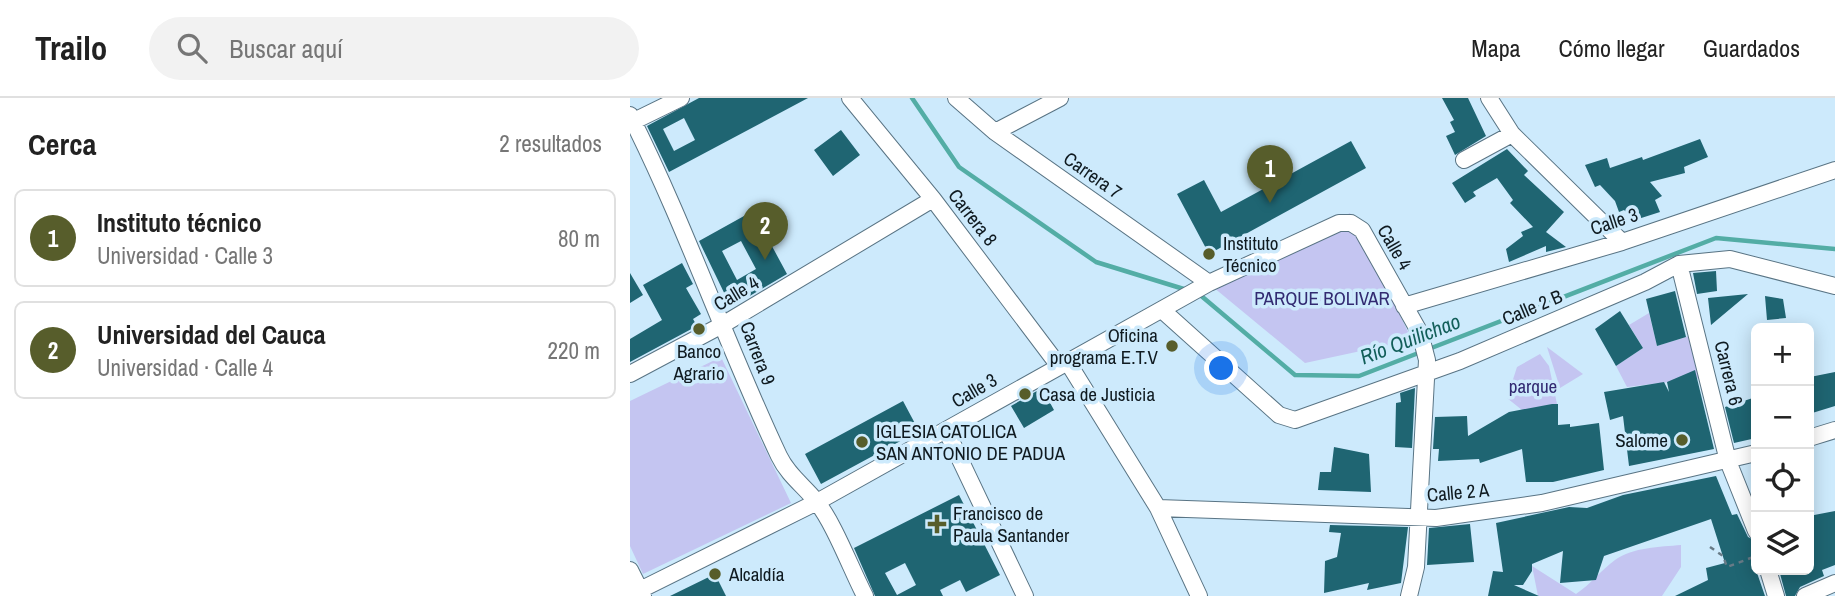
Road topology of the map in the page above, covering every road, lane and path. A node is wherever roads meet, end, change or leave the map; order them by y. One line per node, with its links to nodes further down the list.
1 (681, 98): 6 (street)
2 (850, 98): 11 (street, Carrera 8)
3 (956, 98): 7 (street, Carrera 7)
4 (1060, 98): 7 (street)
5 (1489, 98): 8 (street)
6 (631, 120): 19 (street, Carrera 9)
7 (995, 132): 15 (street, Carrera 7)
8 (1513, 134): 9 (street); 13 (street)
9 (1464, 160)
10 (1835, 170): 13 (street, Calle 3)
11 (933, 200): 19 (street, Calle 4); 20 (street, Carrera 8)
12 (1339, 223): 15 (street, Calle 3); 17 (street, Calle 4)
13 (1622, 242): 17 (street, Calle 3)
14 (1679, 264): 16 (street, Calle 2 B); 21 (street, Calle 2 B); 27 (street, Carrera 6)
15 (1206, 285): 18 (street, Calle 3)
16 (1835, 286)
17 (1404, 306): 21 (street)
18 (1167, 307): 20 (street, Calle 3); 21 (street, Calle 2 B)
19 (724, 324): 22 (street, Calle 4); 28 (street, Carrera 9)
20 (1063, 364): 23 (street, Calle 3); 29 (street, Carrera 8)
21 (1428, 367): 30 (street)
22 (630, 374)
23 (946, 430): 28 (street, Calle 3); 39 (street)
24 (1835, 430): 25 (street)
25 (1814, 436)
26 (1751, 454): 27 (street, Calle 2 A)
27 (1728, 461): 30 (street, Calle 2 A); 31 (street, Carrera 6)
28 (817, 502): 37 (street, Calle 3); 38 (street, Carrera 9)
29 (1158, 508): 30 (street, Calle 2 A); 40 (street, Carrera 8)
30 (1418, 517): 41 (street)
31 (1751, 518)
32 (1710, 547): 33 (path)
33 (1751, 558)
34 (630, 570): 37 (street)
35 (1770, 575): 42 (street)
36 (1835, 583): 43 (street)
37 (638, 593)
38 (864, 596)
39 (1025, 596)
40 (1199, 596)
41 (1409, 596)
42 (1776, 596)
43 (1805, 596)

